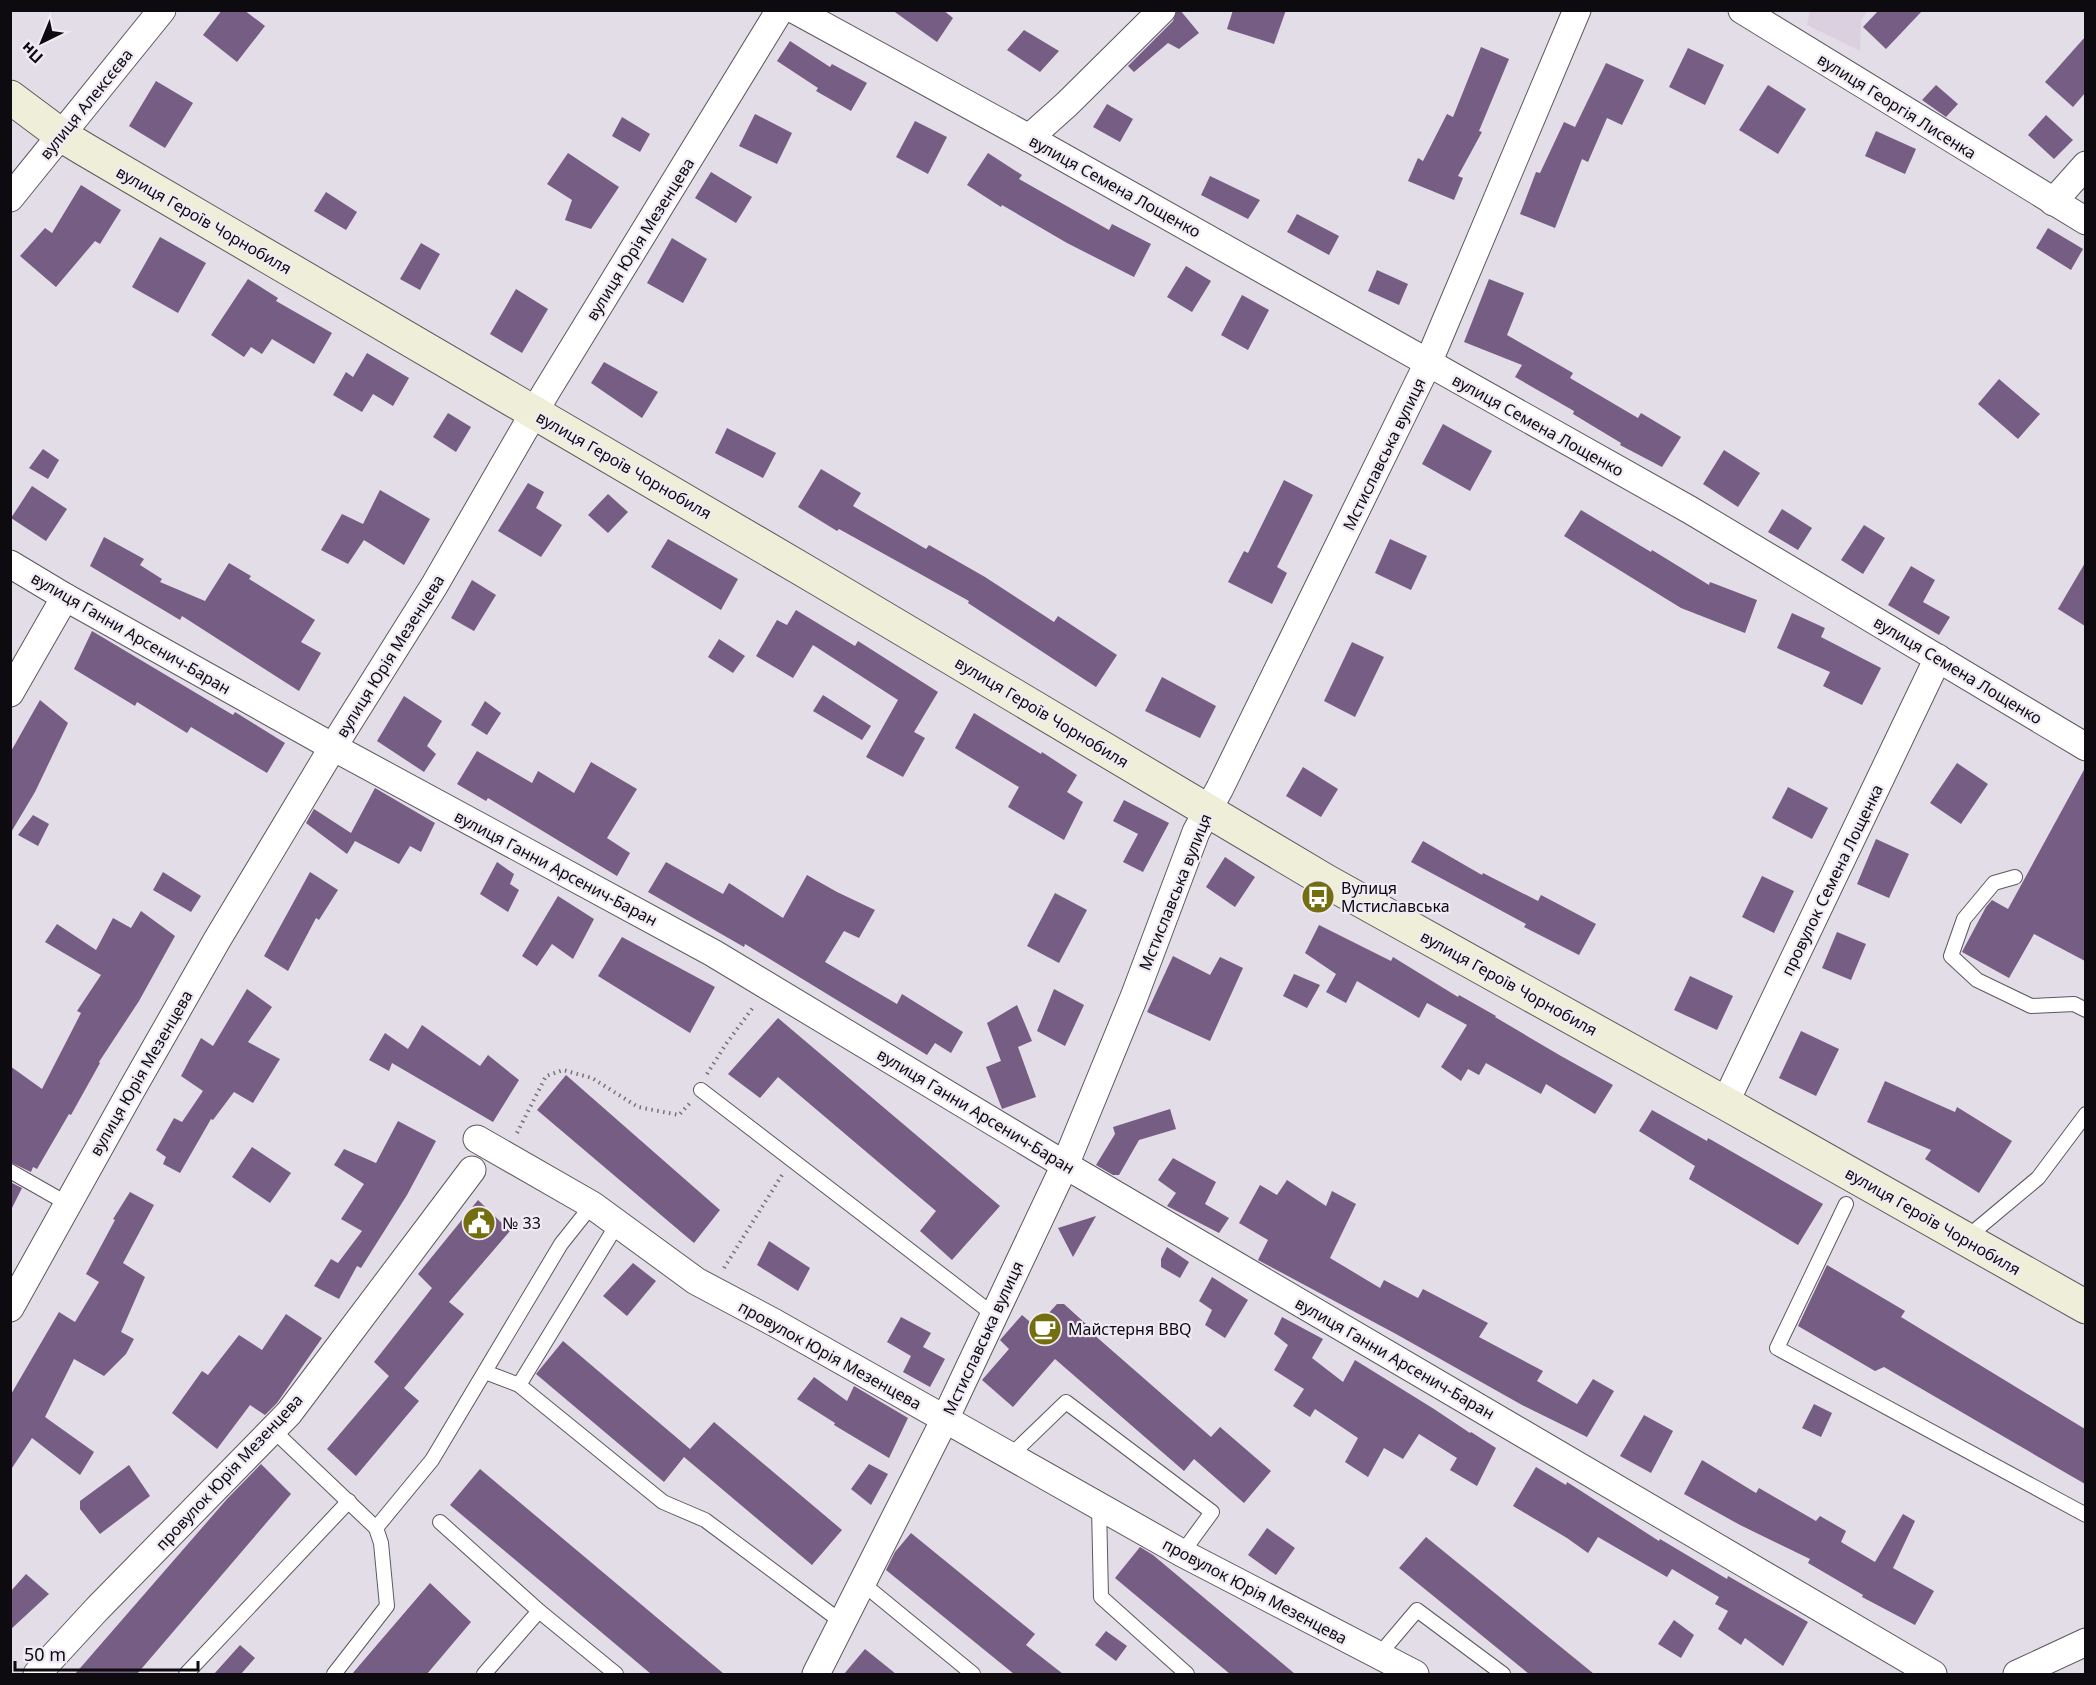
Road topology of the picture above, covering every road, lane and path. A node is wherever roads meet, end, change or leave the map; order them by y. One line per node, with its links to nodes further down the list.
1 (162, 10): 8 (street, вулиця Алексєєва)
2 (780, 10): 15 (street, вулиця Юрія Мезенцева)
3 (795, 10): 9 (street, вулиця Семена Лощенко)
4 (1162, 10): 9 (street)
5 (1577, 10): 14 (street, Мстиславська вулиця)
6 (1742, 10): 12 (street, вулиця Георгія Лисенка)
7 (10, 98): 8 (main road, вулиця Героїв Чорнобиля)
8 (61, 135): 11 (street, вулиця Алексєєва); 15 (main road, вулиця Героїв Чорнобиля)
9 (1029, 138): 14 (street, вулиця Семена Лощенко)
10 (2085, 165): 12 (street)
11 (10, 198)
12 (2053, 202): 13 (street, вулиця Георгія Лисенка)
13 (2085, 221)
14 (1428, 363): 18 (street, вулиця Семена Лощенко); 22 (street, Мстиславська вулиця)
15 (534, 413): 20 (street, вулиця Юрія Мезенцева); 22 (main road, вулиця Героїв Чорнобиля)
16 (10, 564): 17 (street, вулиця Ганни Арсенич-Баран)
17 (65, 597): 19 (street); 20 (street, вулиця Ганни Арсенич-Баран)
18 (1938, 658): 21 (street, вулиця Семена Лощенко); 27 (street, провулок Семена Лощенка)
19 (10, 693)
20 (333, 747): 24 (street, вулиця Ганни Арсенич-Баран); 35 (street, вулиця Юрія Мезенцева)
21 (2085, 747)
22 (1208, 810): 27 (main road, вулиця Героїв Чорнобиля); 32 (street, Мстиславська вулиця)
23 (2015, 877): 25 (lane)
24 (768, 986): 26 (path); 32 (street, вулиця Ганни Арсенич-Баран)
25 (2085, 1010)
26 (701, 1090): 30 (path); 31 (lane)
27 (1725, 1103): 39 (main road, вулиця Героїв Чорнобиля)
28 (2085, 1114): 39 (lane)
29 (477, 1139): 30 (street, провулок Юрія Мезенцева)
30 (506, 1155): 37 (street, провулок Юрія Мезенцева)
31 (792, 1159): 40 (path); 43 (lane)
32 (1065, 1165): 43 (street, Мстиславська вулиця); 70 (street, вулиця Ганни Арсенич-Баран)
33 (472, 1170): 47 (street, провулок Юрія Мезенцева)
34 (10, 1171): 35 (lane)
35 (68, 1204): 42 (street, вулиця Юрія Мезенцева)
36 (1846, 1204): 51 (lane)
37 (592, 1205): 38 (street, провулок Юрія Мезенцева); 44 (lane)
38 (618, 1223): 40 (street, провулок Юрія Мезенцева); 45 (lane)
39 (1965, 1239): 41 (main road, вулиця Героїв Чорнобиля)
40 (710, 1289): 46 (street, провулок Юрія Мезенцева)
41 (2085, 1307)
42 (10, 1308)
43 (994, 1315): 46 (street, Мстиславська вулиця)
44 (485, 1371): 45 (lane); 53 (lane)
45 (519, 1385): 57 (lane)
46 (945, 1419): 48 (street, провулок Юрія Мезенцева); 55 (street, Мстиславська вулиця)
47 (273, 1430): 49 (lane); 60 (street, провулок Юрія Мезенцева)
48 (1010, 1456): 50 (street, провулок Юрія Мезенцева); 54 (lane)
49 (350, 1501): 53 (lane); 61 (lane)
50 (1099, 1506): 54 (street, провулок Юрія Мезенцева); 67 (lane)
51 (2085, 1515)
52 (440, 1522): 56 (lane)
53 (376, 1528): 62 (lane)
54 (1182, 1553): 59 (street, провулок Юрія Мезенцева)
55 (862, 1583): 57 (street, Мстиславська вулиця); 66 (lane)
56 (539, 1611): 63 (lane); 64 (lane)
57 (843, 1623): 65 (street, Мстиславська вулиця)
58 (2085, 1642): 71 (street)
59 (1378, 1656): 68 (street, провулок Юрія Мезенцева); 69 (lane)
60 (37, 1674)
61 (186, 1674)
62 (334, 1674)
63 (484, 1674)
64 (616, 1674)
65 (816, 1674)
66 (973, 1674)
67 (1188, 1674)
68 (1414, 1674)
69 (1503, 1674)
70 (1934, 1674)
71 (2017, 1674)

